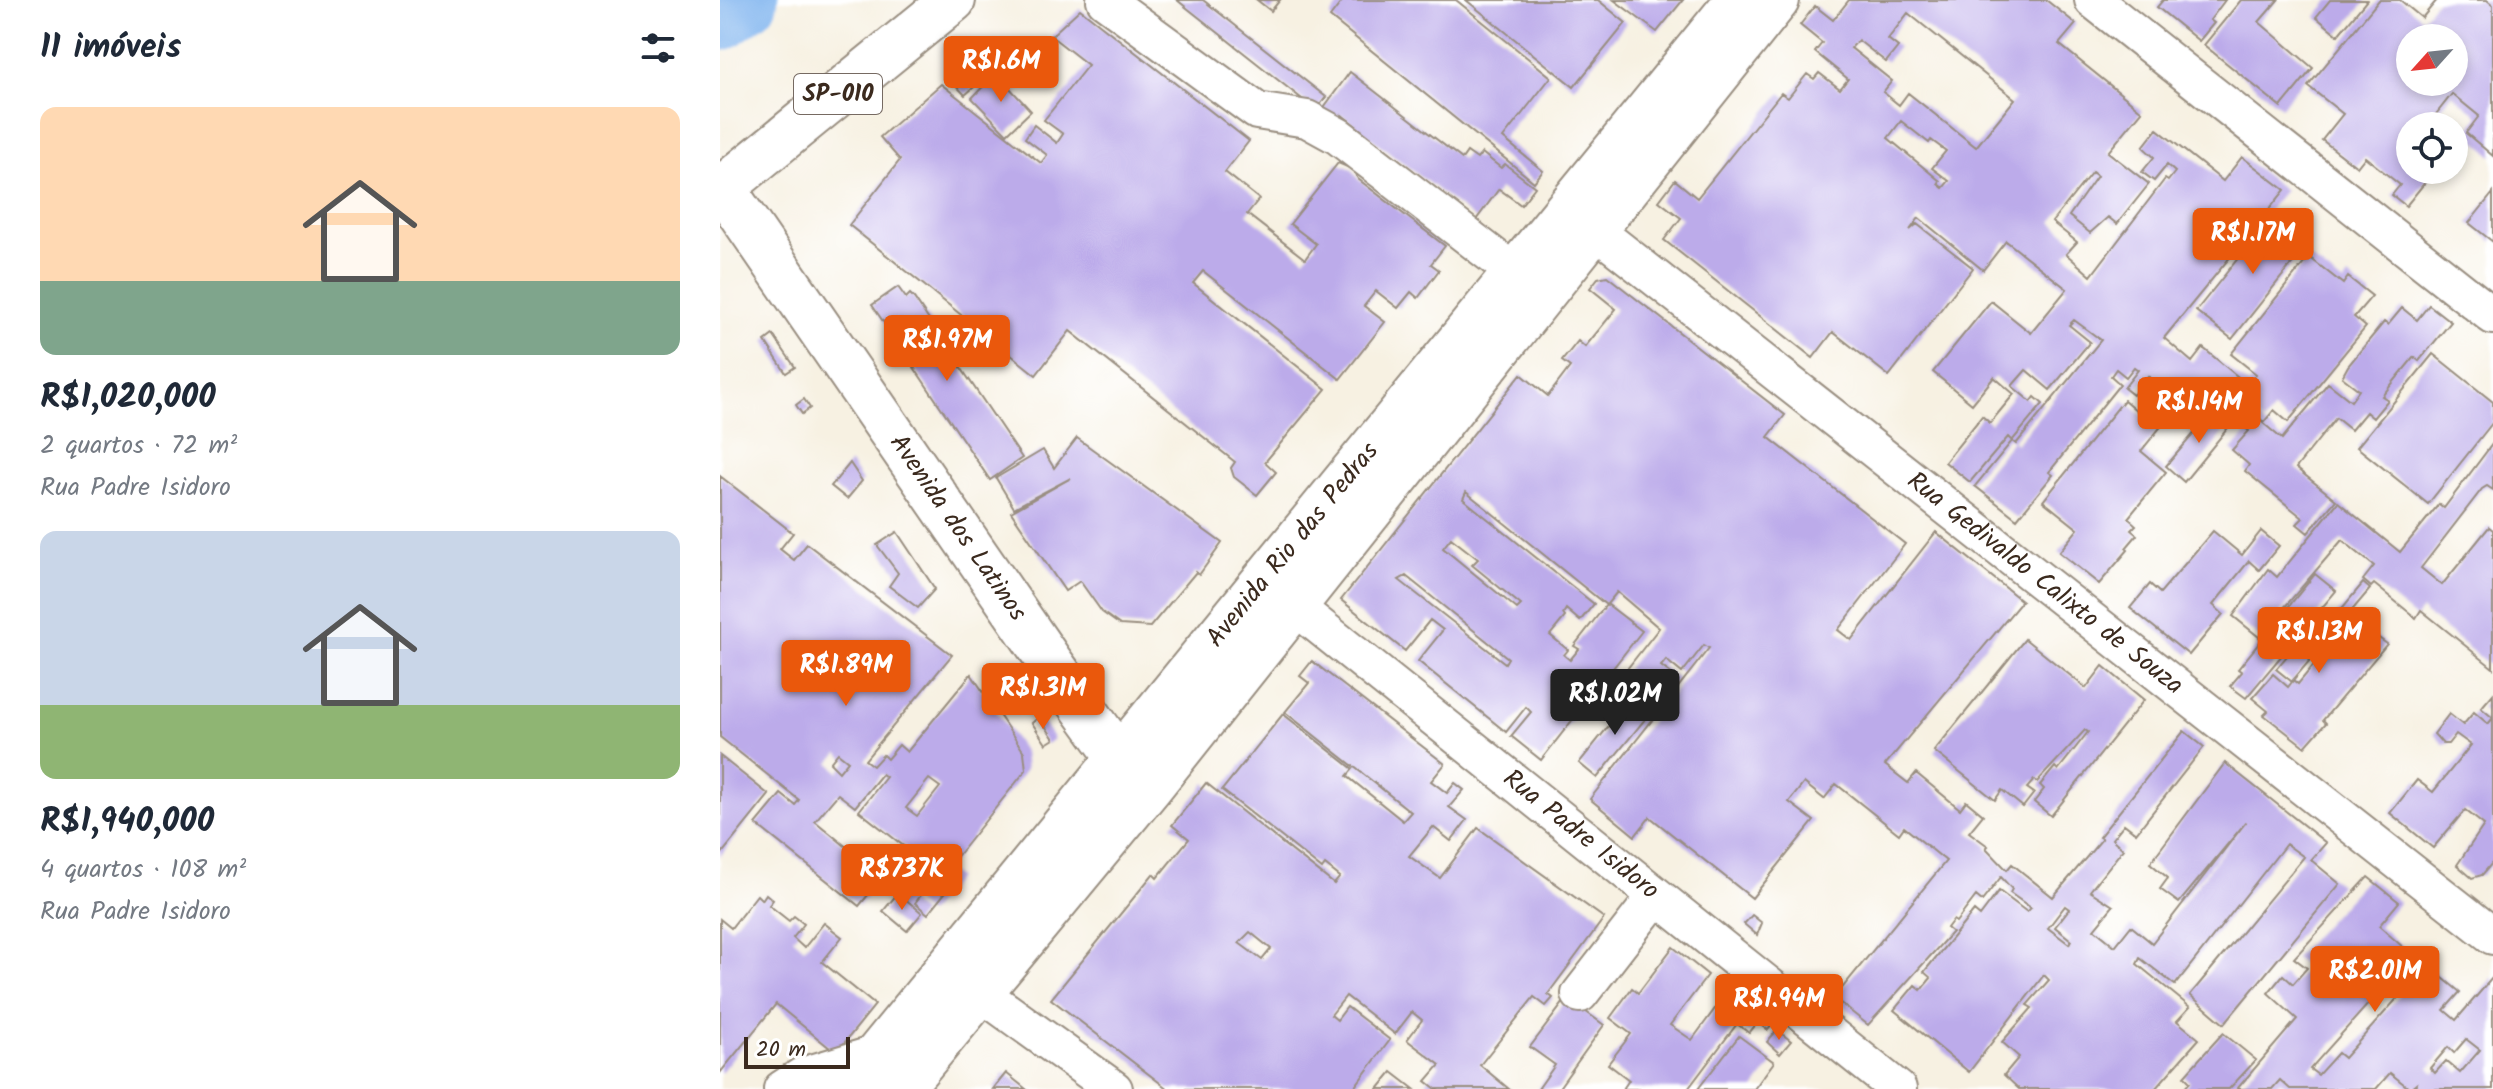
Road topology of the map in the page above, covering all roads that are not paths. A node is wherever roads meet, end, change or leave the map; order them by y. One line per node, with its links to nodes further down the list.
1 (953, 0): 6 (main road, SP-010)
2 (1105, 0): 8 (street)
3 (1738, 0): 7 (main road, Avenida Rio das Pedras)
4 (1777, 0): 7 (main road, Avenida Rio das Pedras)
5 (2093, 0): 9 (street)
6 (721, 187): 11 (main road, Avenida dos Latinos)
7 (1581, 220): 8 (main road, Avenida Rio das Pedras); 10 (main road, Avenida Rio das Pedras); 14 (street, Rua Gedivaldo Calixto de Souza)
8 (1514, 272): 10 (main road, Avenida Rio das Pedras)
9 (2493, 316)
10 (1278, 593): 11 (main road, Avenida Rio das Pedras); 12 (main road, Avenida Rio das Pedras); 13 (street, Rua Padre Isidoro)
11 (1118, 756): 12 (main road, Avenida dos Latinos); 17 (main road, Avenida Rio das Pedras)
12 (1150, 787): 15 (main road, Avenida Rio das Pedras)
13 (1656, 896): 16 (street); 21 (street, Rua Padre Isidoro)
14 (2488, 923)
15 (981, 993): 17 (main road, Avenida Rio das Pedras); 20 (street)
16 (1580, 994)
17 (889, 1071): 18 (street); 19 (main road, Avenida Rio das Pedras)
18 (782, 1089)
19 (849, 1089)
20 (1114, 1089)
21 (1898, 1089)

